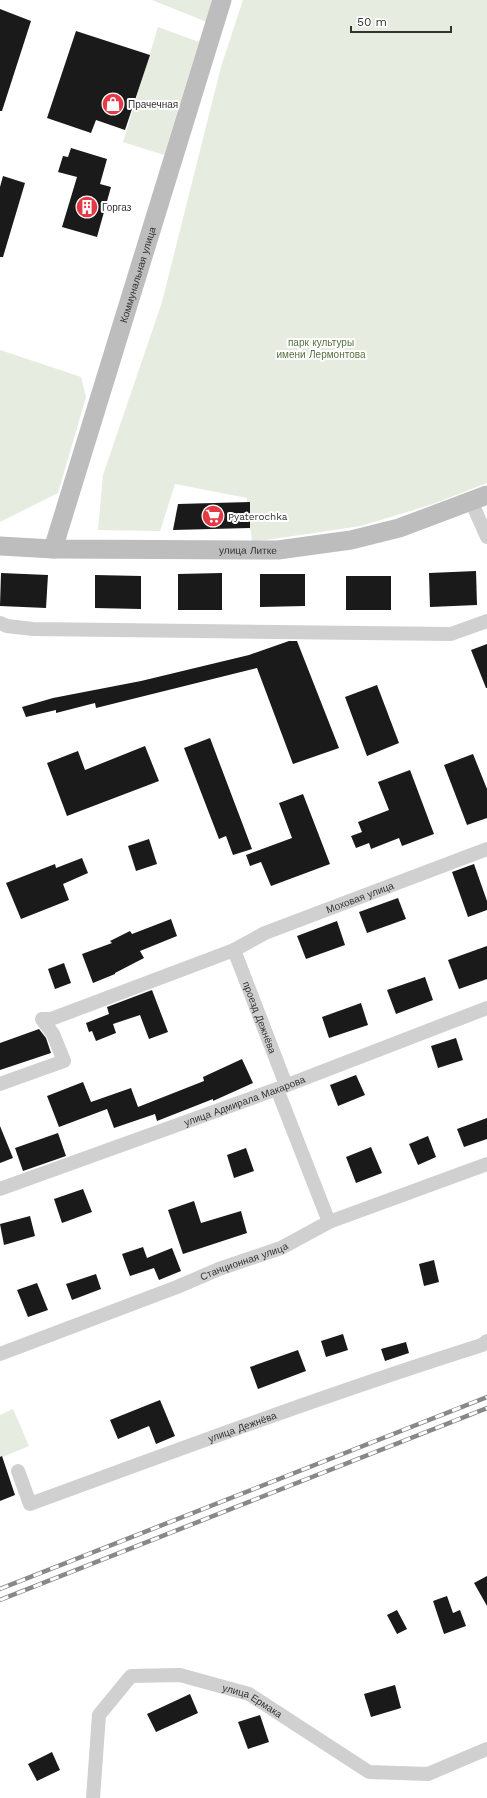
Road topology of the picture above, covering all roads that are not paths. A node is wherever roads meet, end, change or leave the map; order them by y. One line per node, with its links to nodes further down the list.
1 (222, 0): 5 (street, Коммунальная улица)
2 (479, 498): 3 (street); 5 (street, улица Литке)
3 (487, 537)
4 (0, 546): 5 (street, улица Литке)
5 (53, 549)
6 (487, 621): 7 (street)
7 (0, 623)
8 (487, 849): 9 (street, Моховая улица)
9 (234, 950): 11 (street, Моховая улица); 12 (street, проезд Дежнёва)
10 (487, 1008): 12 (street, улица Адмирала Макарова)
11 (0, 1084)
12 (281, 1087): 14 (street, улица Адмирала Макарова); 15 (street, проезд Дежнёва)
13 (487, 1164): 15 (street, Станционная улица)
14 (0, 1189)
15 (329, 1222): 17 (street, Станционная улица)
16 (487, 1341): 18 (street, улица Дежнёва)
17 (0, 1354)
18 (18, 1471)
19 (487, 1749): 20 (street, улица Ермака)
20 (93, 1798)

